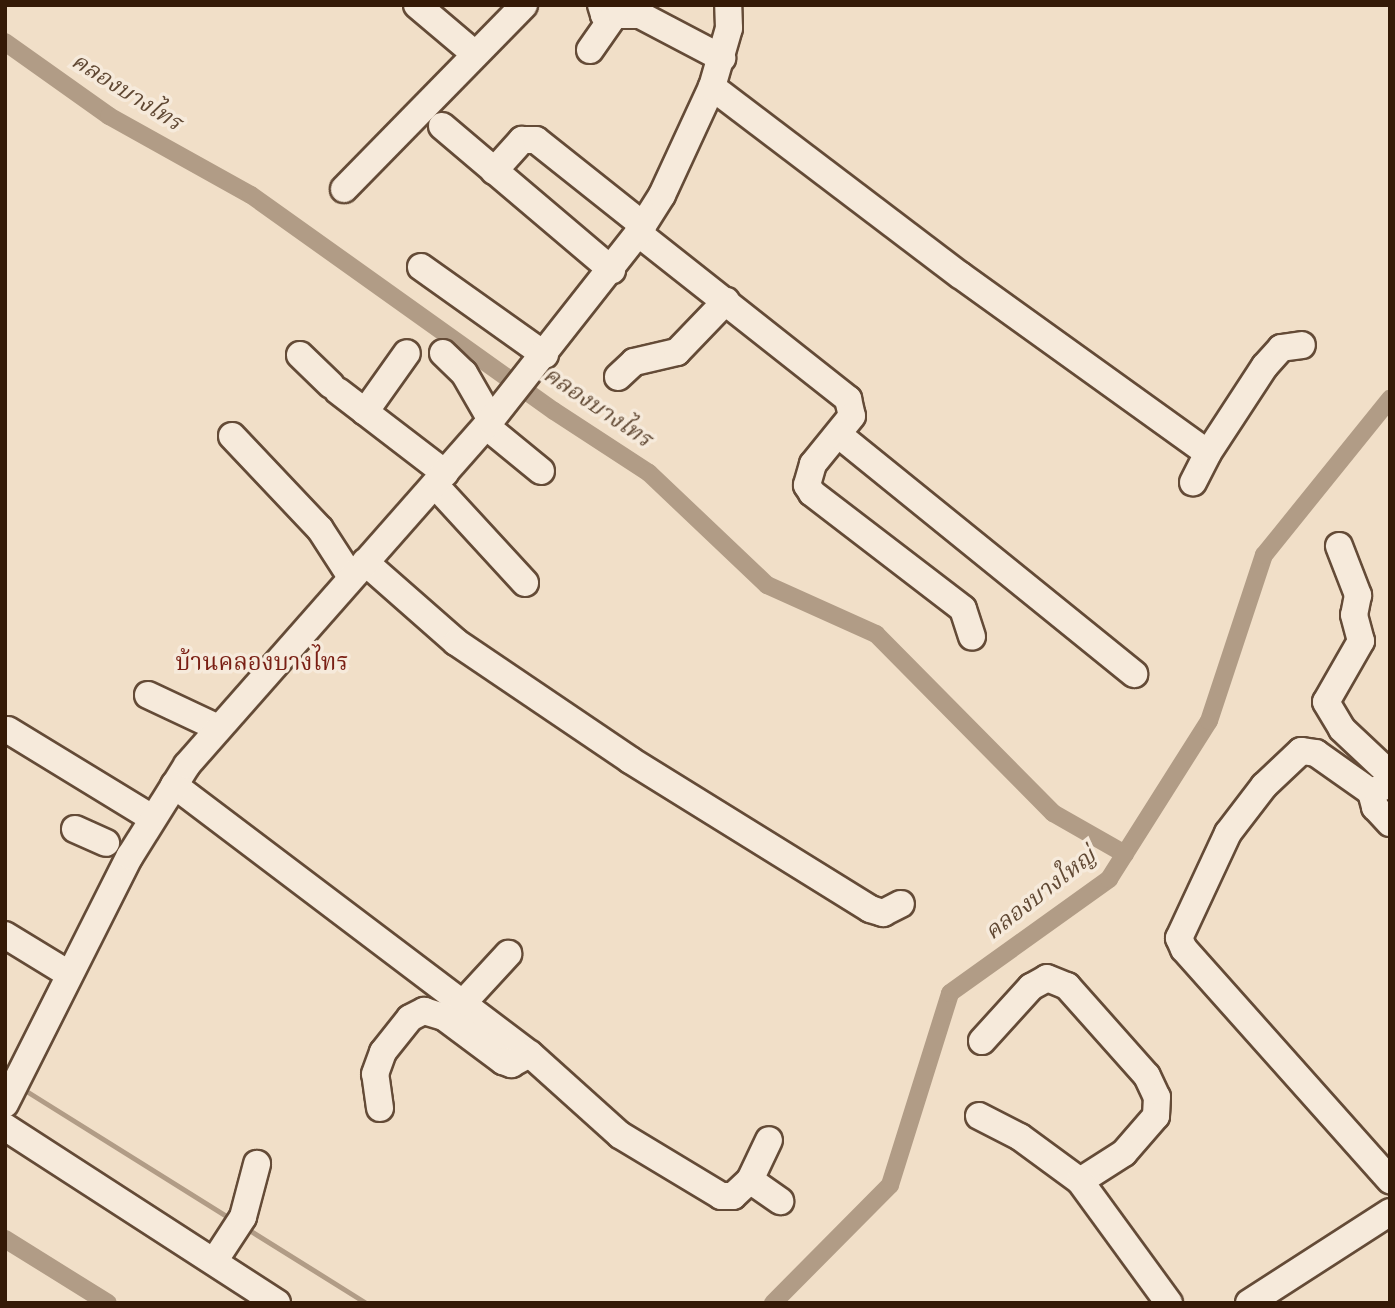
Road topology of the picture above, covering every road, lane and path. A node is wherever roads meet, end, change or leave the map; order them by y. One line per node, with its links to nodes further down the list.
1 (417, 5): 6 (street)
2 (524, 5): 6 (street)
3 (728, 5): 7 (street)
4 (606, 11): 5 (street); 7 (street)
5 (590, 50)
6 (475, 54): 11 (street)
7 (722, 58): 8 (street)
8 (712, 87): 12 (street); 26 (street)
9 (442, 126): 10 (street)
10 (494, 171): 12 (street); 14 (street)
11 (344, 189)
12 (640, 229): 14 (street); 15 (street)
13 (421, 267): 20 (street)
14 (612, 270): 20 (street)
15 (726, 301): 21 (street); 24 (street)
16 (1302, 345): 26 (street)
17 (408, 353): 22 (street)
18 (443, 353): 23 (street)
19 (300, 355): 22 (street)
20 (540, 361): 23 (street)
21 (618, 377)
22 (365, 412): 28 (street)
23 (493, 417): 27 (street); 28 (street)
24 (839, 435): 33 (street); 34 (street)
25 (232, 436): 31 (street)
26 (1208, 453): 29 (street)
27 (541, 471)
28 (440, 479): 31 (street); 32 (street)
29 (1193, 482)
30 (1339, 546): 38 (street)
31 (358, 569): 36 (street); 44 (street)
32 (525, 583)
33 (972, 637)
34 (1134, 674)
35 (148, 695): 36 (street)
36 (218, 728): 39 (street)
37 (8, 730): 40 (street)
38 (1383, 783): 41 (street); 57 (street)
39 (174, 785): 40 (street); 48 (street)
40 (152, 818): 43 (street)
41 (1390, 823)
42 (75, 829): 43 (street)
43 (116, 849): 47 (street)
44 (901, 904)
45 (5, 935): 47 (street)
46 (508, 954): 48 (street)
47 (69, 974): 51 (street)
48 (463, 1003): 50 (street)
49 (982, 1041): 59 (street)
50 (530, 1054): 52 (street); 58 (street)
51 (13, 1079)
52 (380, 1108)
53 (979, 1116): 59 (street)
54 (5, 1127): 62 (street)
55 (769, 1140): 58 (street)
56 (257, 1164): 62 (street)
57 (1390, 1180)
58 (750, 1181): 60 (street)
59 (1080, 1181): 64 (street)
60 (780, 1201)
61 (1390, 1212): 65 (street)
62 (215, 1260): 63 (street)
63 (277, 1303)
64 (1169, 1303)
65 (1249, 1303)

